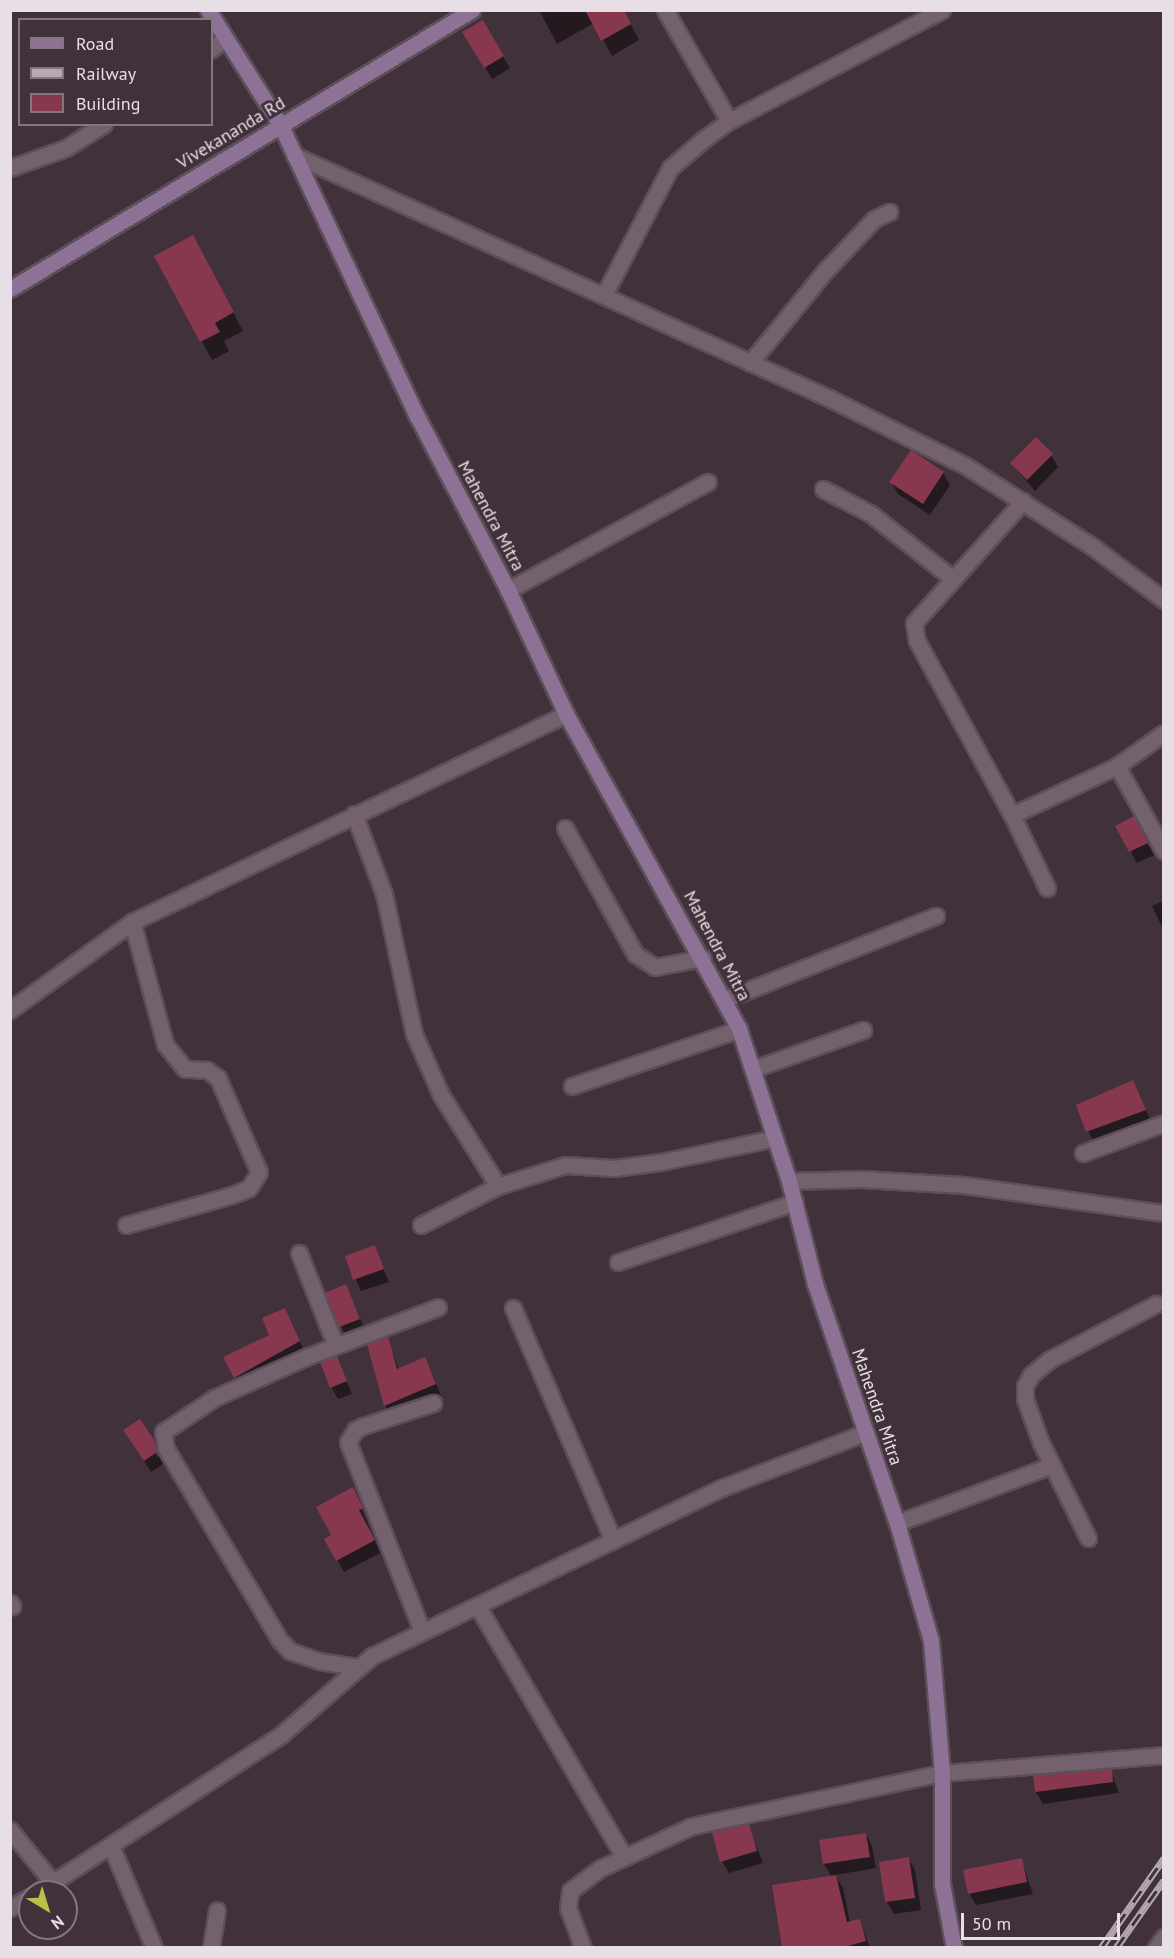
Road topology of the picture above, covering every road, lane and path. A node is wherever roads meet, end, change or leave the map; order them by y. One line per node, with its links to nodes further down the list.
1 (472, 10): 9 (main road, Vivekananda Rd)
2 (665, 10): 7 (street)
3 (942, 10): 7 (street)
4 (213, 19): 5 (main road, Mahendra Mitra)
5 (225, 39): 6 (street); 9 (main road, Mahendra Mitra)
6 (213, 48)
7 (729, 121): 14 (street)
8 (101, 126): 11 (street)
9 (281, 126): 10 (main road, Mahendra Mitra); 13 (main road, Vivekananda Rd)
10 (294, 155): 14 (street); 20 (main road, Mahendra Mitra)
11 (10, 168)
12 (889, 212): 15 (street)
13 (10, 289)
14 (604, 295): 15 (street)
15 (750, 363): 18 (street)
16 (708, 482): 20 (street)
17 (823, 489): 19 (street)
18 (1023, 501): 19 (street); 21 (street)
19 (952, 578): 26 (street)
20 (508, 590): 22 (main road, Mahendra Mitra)
21 (1163, 599)
22 (566, 714): 25 (street); 32 (main road, Mahendra Mitra)
23 (1164, 733): 24 (street)
24 (1117, 766): 26 (street); 28 (street)
25 (354, 814): 31 (street); 43 (street)
26 (1012, 815): 29 (street)
27 (565, 828): 32 (street)
28 (1164, 851)
29 (1047, 888)
30 (936, 916): 33 (street)
31 (132, 922): 34 (street); 46 (street)
32 (703, 958): 33 (main road, Mahendra Mitra)
33 (726, 999): 35 (main road, Mahendra Mitra)
34 (10, 1010)
35 (739, 1029): 37 (main road, Mahendra Mitra); 38 (street)
36 (863, 1030): 37 (street)
37 (753, 1069): 40 (main road, Mahendra Mitra)
38 (572, 1086)
39 (1164, 1123): 41 (street)
40 (775, 1137): 42 (main road, Mahendra Mitra); 43 (street)
41 (1083, 1153)
42 (789, 1181): 44 (main road, Mahendra Mitra); 45 (street)
43 (498, 1186): 47 (street)
44 (795, 1202): 49 (street); 55 (main road, Mahendra Mitra)
45 (1164, 1213)
46 (126, 1225)
47 (421, 1225)
48 (298, 1253): 53 (street)
49 (618, 1262)
50 (1156, 1304): 56 (street)
51 (438, 1307): 53 (street)
52 (513, 1308): 59 (street)
53 (335, 1344): 62 (street)
54 (433, 1403): 61 (street)
55 (864, 1433): 57 (main road, Mahendra Mitra); 59 (street)
56 (1052, 1465): 57 (street); 58 (street)
57 (897, 1523): 64 (main road, Mahendra Mitra)
58 (1088, 1538)
59 (613, 1540): 60 (street)
60 (478, 1607): 61 (street); 67 (street)
61 (422, 1631): 62 (street)
62 (357, 1667): 66 (street)
63 (1164, 1755): 64 (street)
64 (942, 1773): 67 (street); 75 (main road, Mahendra Mitra)
65 (10, 1830): 68 (street)
66 (111, 1846): 69 (street); 72 (street)
67 (624, 1857): 74 (street)
68 (51, 1880)
69 (58, 1880)
70 (217, 1910): 73 (street)
71 (1164, 1937): 76 (street)
72 (154, 1947)
73 (211, 1947)
74 (583, 1947)
75 (954, 1947)
76 (1156, 1947)

